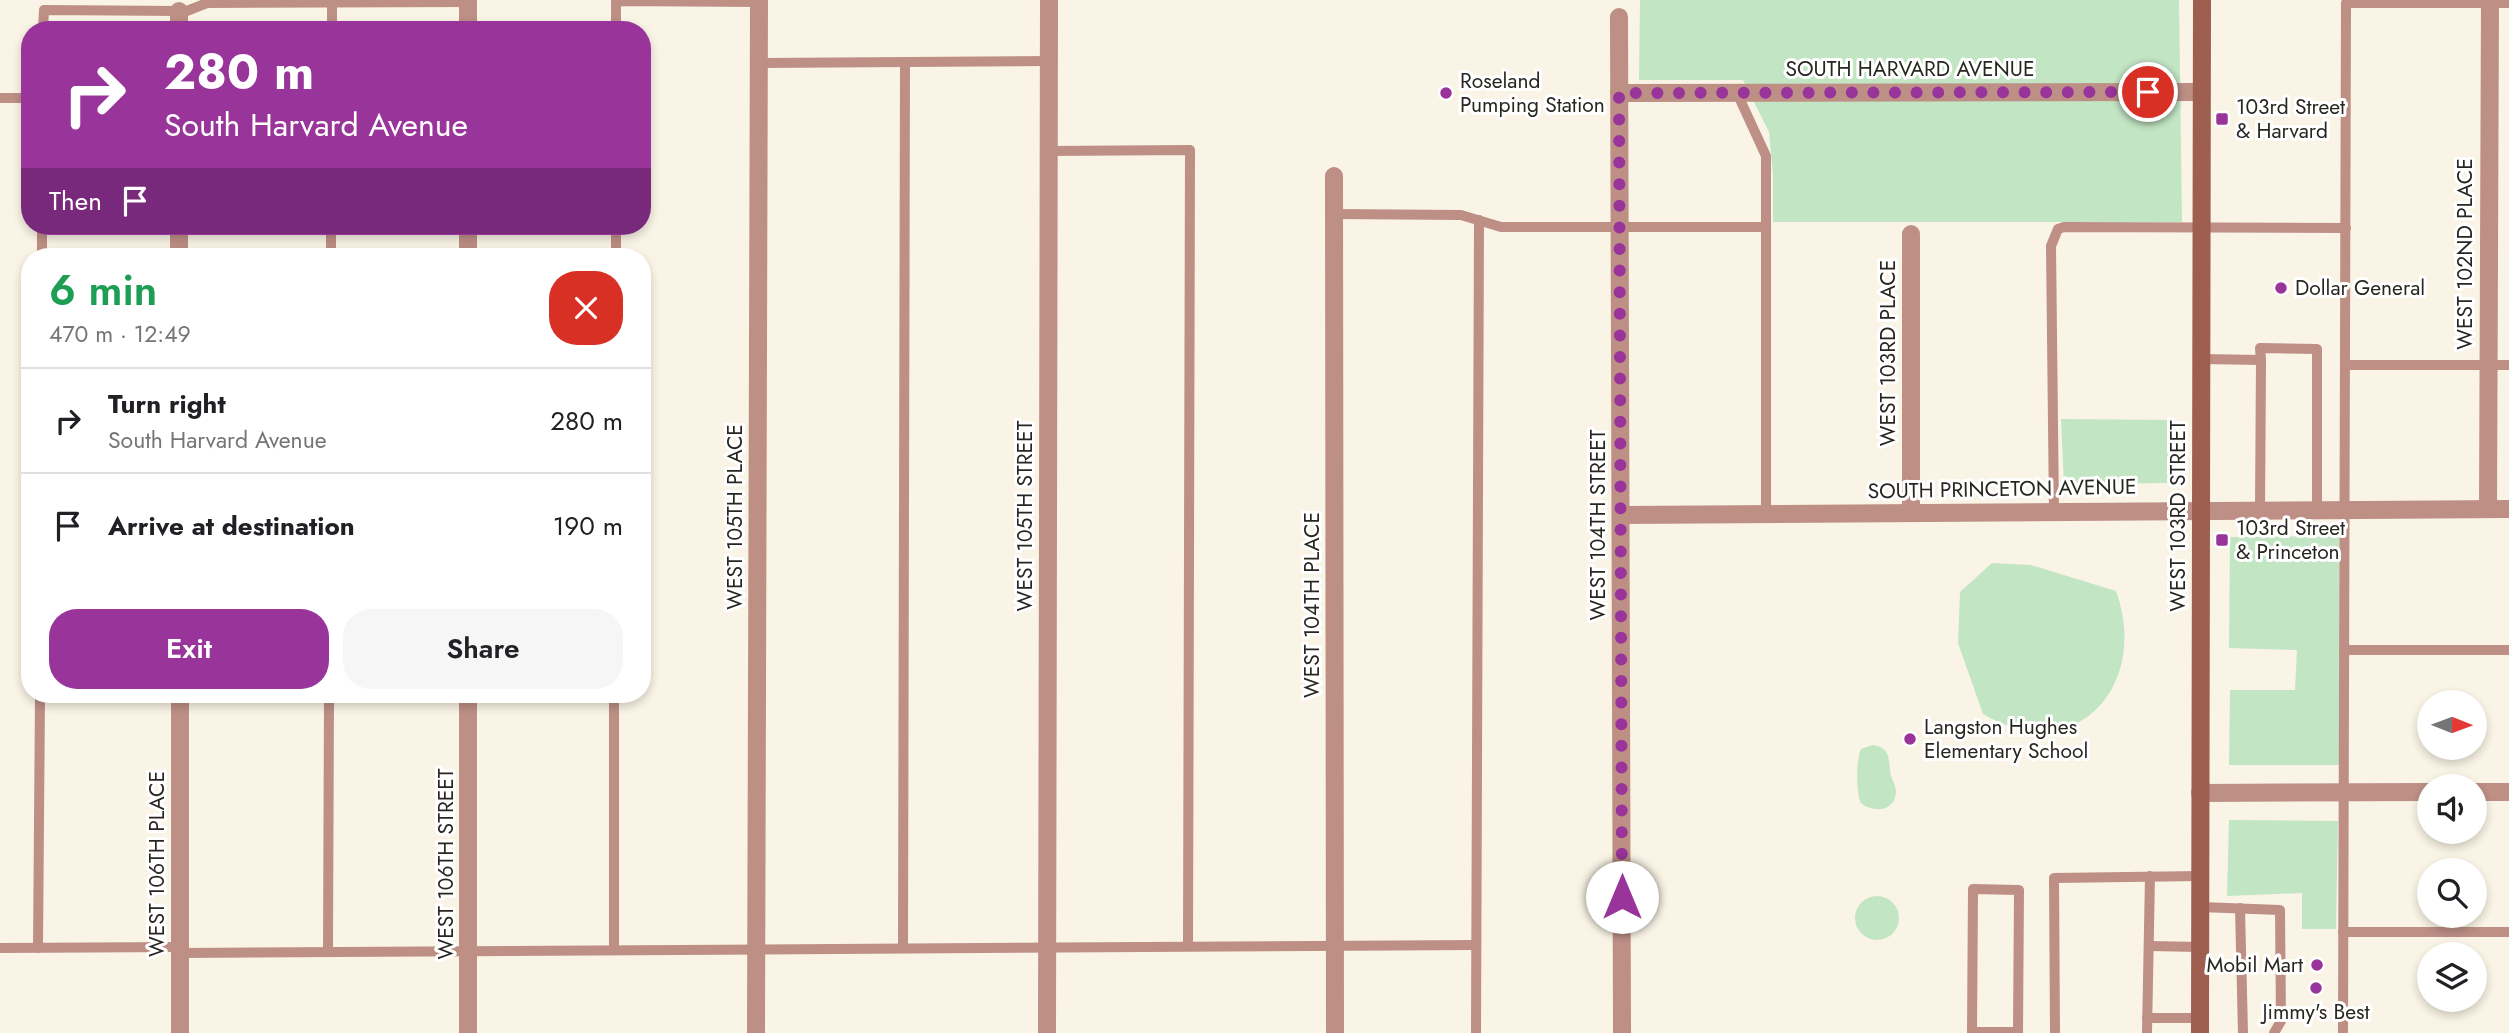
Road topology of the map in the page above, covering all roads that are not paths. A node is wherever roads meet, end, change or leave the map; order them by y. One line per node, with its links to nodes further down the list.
1 (1049, 0): 14 (street, WEST 105TH STREET)
2 (2202, 0): 17 (main road, WEST 103RD STREET)
3 (2490, 1): 7 (lane); 29 (lane); 34 (street, WEST 102ND PLACE)
4 (332, 2): 5 (lane); 9 (lane); 11 (lane)
5 (468, 2): 12 (street)
6 (759, 2): 13 (lane); 16 (street, WEST 105TH PLACE)
7 (2509, 3)
8 (1619, 17): 18 (street, WEST 104TH STREET)
9 (179, 18): 10 (lane)
10 (43, 21)
11 (332, 21)
12 (468, 21)
13 (616, 21)
14 (1048, 61): 15 (lane); 22 (street, WEST 105TH STREET)
15 (905, 62): 16 (lane); 73 (lane)
16 (759, 63): 72 (street, WEST 105TH PLACE)
17 (2202, 92): 19 (street, SOUTH HARVARD AVENUE); 28 (main road, WEST 103RD STREET)
18 (1619, 93): 19 (street, SOUTH HARVARD AVENUE); 26 (street, WEST 104TH STREET)
19 (1737, 93): 27 (lane)
20 (0, 98): 21 (lane)
21 (21, 98)
22 (1048, 151): 65 (lane); 68 (street, WEST 105TH STREET)
23 (1334, 176): 24 (street, WEST 104TH PLACE)
24 (1334, 214): 25 (lane); 66 (street, WEST 104TH PLACE)
25 (1479, 220): 26 (lane); 64 (lane)
26 (1620, 227): 27 (lane); 45 (street, WEST 104TH STREET)
27 (1766, 227): 44 (lane)
28 (2201, 227): 29 (lane); 31 (main road, WEST 103RD STREET); 42 (lane)
29 (2346, 228): 33 (lane)
30 (1911, 234): 43 (street, WEST 103RD PLACE)
31 (2201, 359): 32 (lane); 36 (main road, WEST 103RD STREET)
32 (2261, 360): 37 (lane); 38 (lane)
33 (2345, 365): 34 (lane); 39 (lane)
34 (2487, 365): 35 (lane); 40 (street, WEST 102ND PLACE)
35 (2509, 365)
36 (2201, 509): 37 (street, SOUTH PRINCETON AVENUE); 42 (street, SOUTH PRINCETON AVENUE); 57 (main road, WEST 103RD STREET)
37 (2260, 509): 38 (street, SOUTH PRINCETON AVENUE)
38 (2317, 509): 39 (street, SOUTH PRINCETON AVENUE)
39 (2344, 509): 40 (street, SOUTH PRINCETON AVENUE); 47 (lane)
40 (2488, 509): 41 (street, SOUTH PRINCETON AVENUE)
41 (2509, 509)
42 (2054, 512): 43 (street, SOUTH PRINCETON AVENUE)
43 (1911, 513): 44 (street, SOUTH PRINCETON AVENUE)
44 (1766, 514): 45 (street, SOUTH PRINCETON AVENUE)
45 (1620, 515): 86 (street, WEST 104TH STREET)
46 (2509, 649): 47 (lane)
47 (2344, 650): 53 (lane)
48 (40, 703): 71 (lane)
49 (180, 703): 75 (street, WEST 106TH PLACE)
50 (329, 703): 76 (lane)
51 (468, 703): 77 (street, WEST 106TH STREET)
52 (614, 703): 74 (lane)
53 (2344, 792): 54 (street); 57 (street); 62 (lane)
54 (2417, 792)
55 (2487, 792): 56 (street)
56 (2509, 792)
57 (2200, 793): 59 (main road, WEST 103RD STREET)
58 (2150, 876): 59 (lane); 67 (lane); 88 (lane)
59 (2200, 876): 60 (main road, WEST 103RD STREET)
60 (2200, 907): 61 (lane); 69 (main road, WEST 103RD STREET)
61 (2240, 908): 90 (lane); 91 (lane)
62 (2343, 932): 63 (lane); 92 (lane)
63 (2509, 932)
64 (1476, 945): 66 (lane); 85 (lane)
65 (1188, 946): 66 (lane); 68 (lane)
66 (1335, 946): 84 (street, WEST 104TH PLACE)
67 (2149, 946): 69 (lane); 78 (lane)
68 (1047, 947): 73 (lane); 83 (street, WEST 105TH STREET)
69 (2200, 947): 79 (main road, WEST 103RD STREET)
70 (0, 948): 71 (lane)
71 (38, 948): 75 (lane)
72 (756, 948): 73 (lane); 74 (lane); 82 (street, WEST 105TH PLACE)
73 (903, 948)
74 (614, 949): 77 (lane)
75 (180, 950): 76 (lane); 80 (street, WEST 106TH PLACE)
76 (328, 950): 77 (lane)
77 (468, 950): 81 (street, WEST 106TH STREET)
78 (2147, 1018): 79 (lane); 89 (lane)
79 (2200, 1025)
80 (180, 1033)
81 (468, 1033)
82 (756, 1033)
83 (1047, 1033)
84 (1335, 1033)
85 (1476, 1033)
86 (1622, 1033)
87 (1993, 1033): 87 (lane)
88 (2055, 1033)
89 (2147, 1033)
90 (2243, 1033)
91 (2274, 1033)
92 (2343, 1033)

